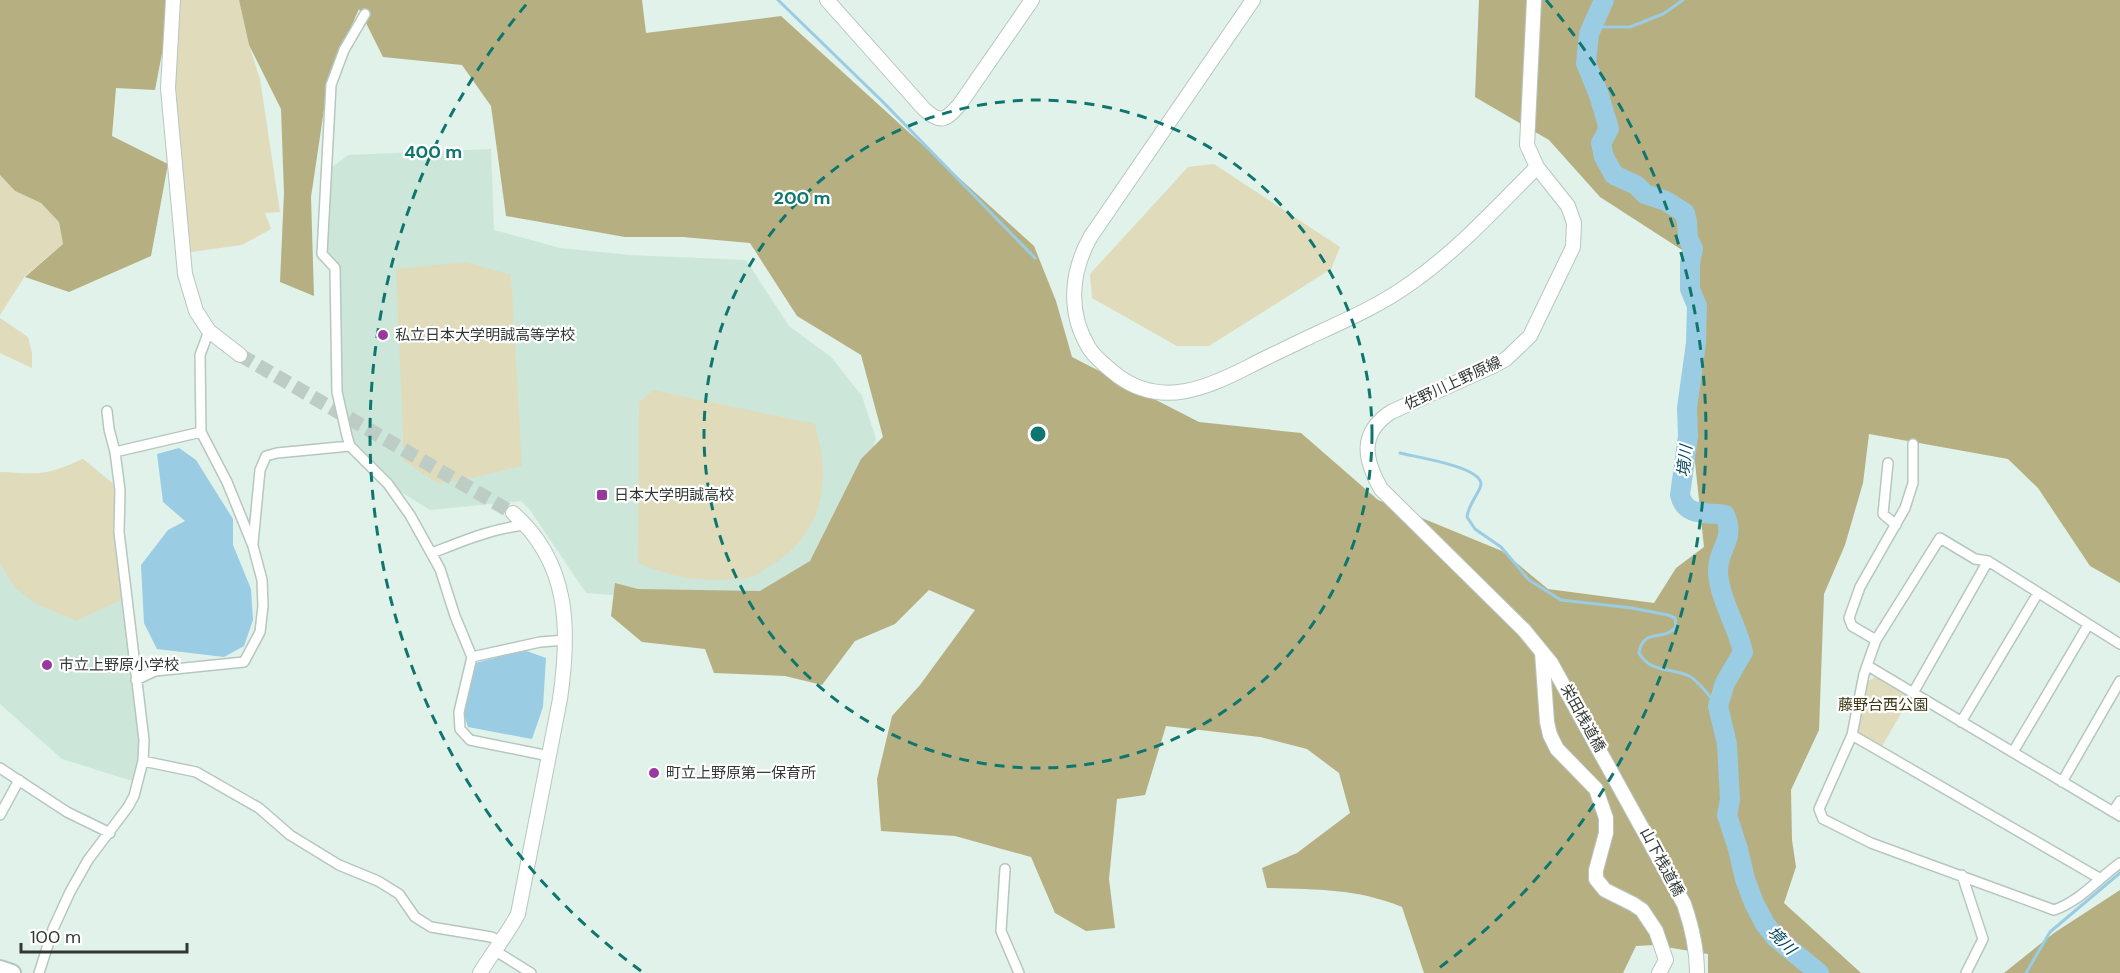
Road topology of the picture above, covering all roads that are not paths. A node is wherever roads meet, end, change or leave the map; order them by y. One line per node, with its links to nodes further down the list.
1 (173, 0): 8 (street)
2 (827, 0): 3 (street)
3 (1032, 0)
4 (1253, 0): 7 (street)
5 (1534, 0): 7 (street, 佐野川上野原線)
6 (365, 14): 13 (street)
7 (1537, 167): 27 (street, 佐野川上野原線)
8 (210, 331): 9 (street); 11 (street)
9 (240, 355)
10 (107, 411): 14 (street)
11 (201, 432): 14 (street); 19 (street)
12 (1913, 444): 18 (street)
13 (350, 446): 19 (street); 20 (street)
14 (116, 452): 31 (street)
15 (1885, 465): 18 (street)
16 (513, 513): 17 (street)
17 (526, 525): 20 (street); 24 (street)
18 (1896, 525): 25 (street)
19 (253, 546): 31 (street)
20 (432, 553): 28 (street)
21 (1988, 561): 22 (street); 25 (street); 33 (street)
22 (2038, 593): 23 (street); 34 (street)
23 (2088, 625): 26 (street); 36 (street)
24 (566, 639): 28 (street); 37 (street)
25 (1876, 640): 29 (street)
26 (2120, 644)
27 (1542, 651): 30 (street, 佐野川上野原線); 58 (street)
28 (472, 657): 37 (street)
29 (1868, 666): 33 (street); 35 (street)
30 (1559, 675): 45 (street, 栄田桟道橋)
31 (136, 680): 38 (street)
32 (2120, 681): 41 (street)
33 (1913, 693): 34 (street)
34 (1961, 722): 36 (street)
35 (1852, 735): 49 (street); 50 (street)
36 (2013, 752): 41 (street)
37 (549, 756): 51 (street)
38 (143, 761): 46 (street); 51 (street)
39 (0, 768): 40 (street)
40 (20, 780): 44 (street); 46 (street)
41 (2062, 782): 43 (street)
42 (2120, 801): 43 (street)
43 (2116, 814)
44 (0, 815)
45 (1640, 820): 59 (street, 山下桟道橋)
46 (110, 834): 54 (street)
47 (2120, 863): 50 (street)
48 (1005, 869): 57 (street)
49 (1962, 874): 50 (street); 60 (street)
50 (2099, 878)
51 (498, 946): 55 (street); 56 (street)
52 (0, 969): 53 (highway)
53 (12, 973)
54 (39, 973)
55 (480, 973)
56 (531, 973)
57 (1019, 973)
58 (1659, 973)
59 (1697, 973)
60 (1966, 973)

